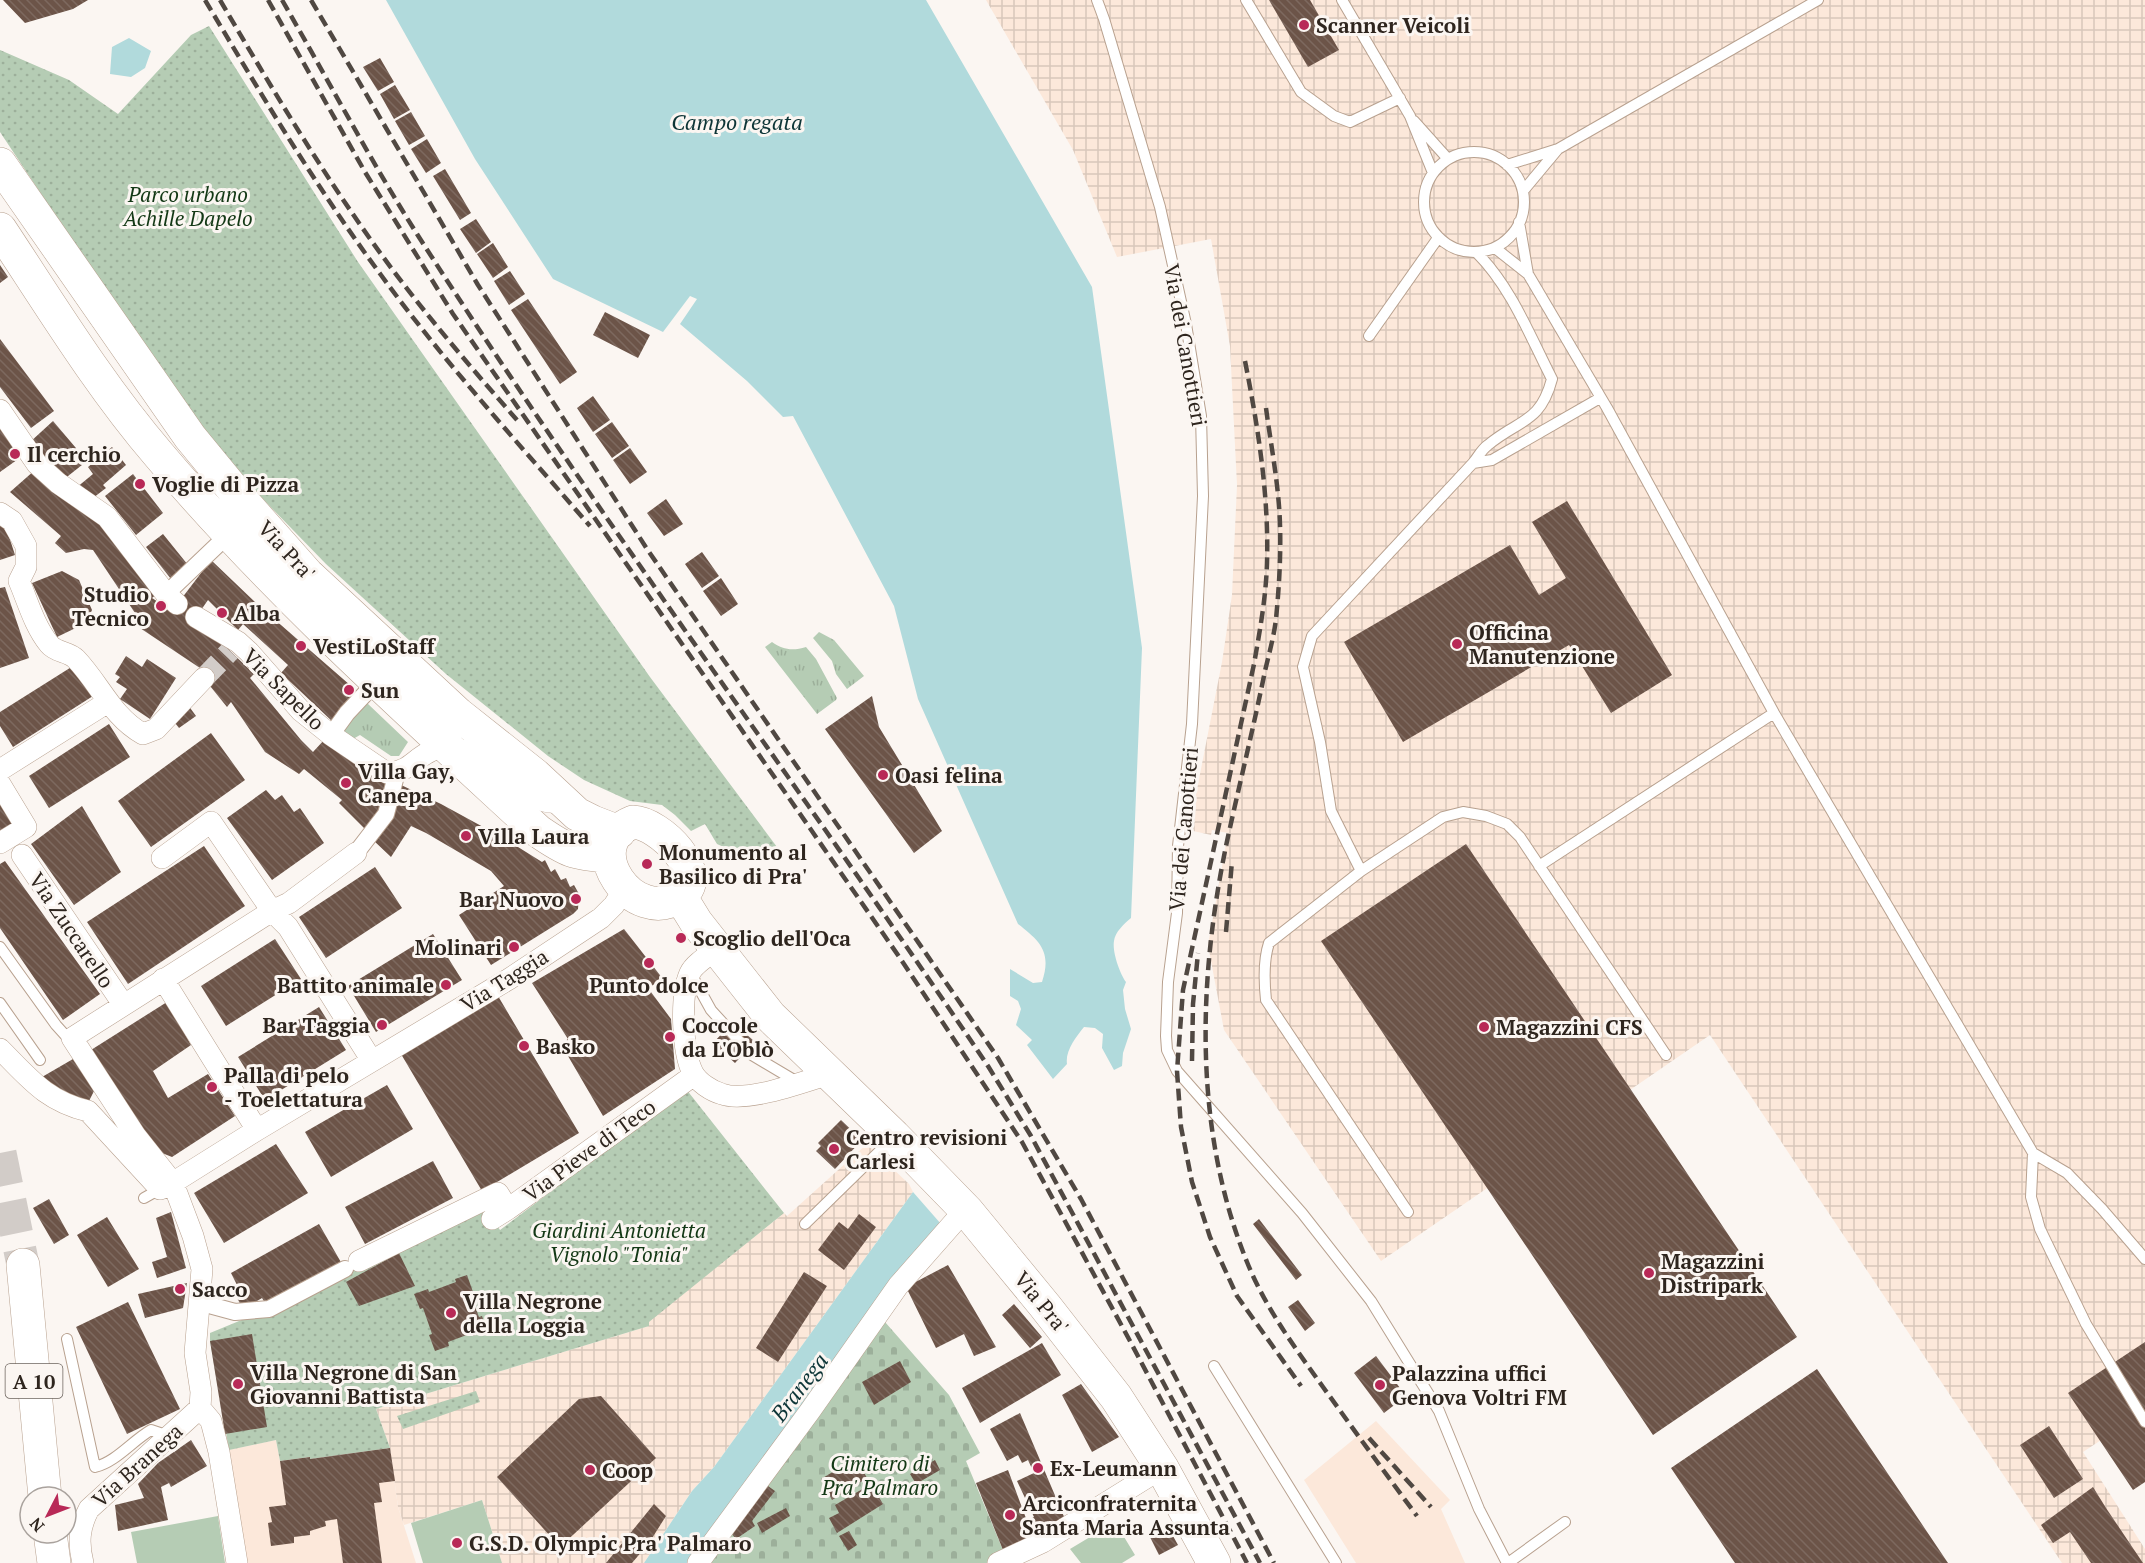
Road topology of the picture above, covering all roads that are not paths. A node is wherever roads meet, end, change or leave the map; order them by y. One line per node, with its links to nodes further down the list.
1 (1097, 0): 89 (lane, Via dei Canottieri)
2 (1246, 0): 5 (lane)
3 (1342, 0): 5 (lane)
4 (1818, 0): 7 (lane)
5 (1400, 98): 6 (lane)
6 (1410, 116): 8 (lane); 11 (lane)
7 (1558, 149): 10 (lane); 12 (lane)
8 (1448, 159): 10 (lane); 11 (lane)
9 (0, 164): 36 (main road, Via Pra')
10 (1507, 165): 12 (lane)
11 (1433, 173): 15 (lane)
12 (1523, 191): 13 (lane)
13 (1519, 222): 16 (lane); 18 (lane)
14 (0, 229): 24 (main road, Via Pra')
15 (1438, 238): 17 (lane); 19 (lane)
16 (1495, 248): 17 (lane); 18 (lane)
17 (1477, 253): 22 (lane)
18 (1528, 274): 20 (lane)
19 (1369, 336)
20 (1600, 399): 22 (lane); 30 (lane)
21 (0, 410): 25 (street)
22 (1473, 463): 43 (lane)
23 (0, 513): 29 (street)
24 (229, 534): 25 (street); 28 (main road, Via Pra')
25 (172, 599)
26 (196, 617): 31 (street, Via Sapello)
27 (204, 678): 29 (street)
28 (377, 681): 31 (street); 32 (main road, Via Pra')
29 (108, 702): 33 (street)
30 (1774, 713): 42 (lane); 64 (lane)
31 (331, 735): 34 (street, Via Sapello)
32 (443, 751): 34 (street); 36 (street); 38 (main road, Via Pra')
33 (0, 770)
34 (397, 772): 39 (street, Via Zuccarello)
35 (0, 784): 37 (street)
36 (562, 800): 38 (main road, Via Pra')
37 (0, 843)
38 (614, 844): 44 (main road); 45 (main road)
39 (356, 853): 46 (street, Via Zuccarello)
40 (22, 855): 52 (street, Via Zuccarello)
41 (162, 858): 46 (street)
42 (1539, 866): 43 (lane); 55 (lane)
43 (1361, 871): 67 (lane)
44 (626, 888): 45 (main road); 57 (street, Via Taggia)
45 (680, 896): 48 (main road, Via Pra')
46 (272, 911): 50 (street, Via Zuccarello); 57 (street)
47 (0, 947): 53 (lane)
48 (717, 949): 49 (street); 60 (main road, Via Pra')
49 (690, 972): 59 (street); 60 (lane)
50 (163, 978): 52 (street, Via Zuccarello); 62 (street)
51 (0, 1003): 56 (lane)
52 (123, 1004): 53 (street, Via Zuccarello)
53 (72, 1038): 65 (street)
54 (0, 1049): 61 (street)
55 (1666, 1055)
56 (40, 1060)
57 (372, 1061): 62 (street, Via Taggia)
58 (0, 1065): 61 (street)
59 (694, 1075): 60 (street); 71 (street, Via Pieve di Teco)
60 (814, 1078): 63 (main road, Via Pra')
61 (71, 1107): 65 (street)
62 (257, 1130): 65 (street, Via Taggia)
63 (894, 1136): 66 (main road, Via Pra'); 68 (lane)
64 (2033, 1153): 69 (lane); 76 (lane)
65 (159, 1190): 72 (street, Via Branega)
66 (964, 1208): 78 (main road, Via Pra'); 86 (street)
67 (1408, 1212)
68 (805, 1224)
69 (2145, 1259)
70 (23, 1264): 79 (main road, A 10)
71 (352, 1265): 72 (street, Via Pieve di Teco)
72 (198, 1302): 75 (street, Via Branega)
73 (67, 1339): 77 (lane)
74 (1214, 1366): 88 (lane)
75 (200, 1408): 77 (street, Via Branega); 85 (street, Via Branega)
76 (2145, 1422)
77 (169, 1436): 84 (street, Via Branega)
78 (1162, 1468): 82 (street); 87 (main road, Via Pra')
79 (44, 1485)
80 (1565, 1522): 89 (lane)
81 (52, 1545): 83 (main road)
82 (1001, 1561)
83 (54, 1563)
84 (83, 1563)
85 (237, 1563)
86 (698, 1563)
87 (1214, 1563)
88 (1336, 1563)
89 (1508, 1563)

